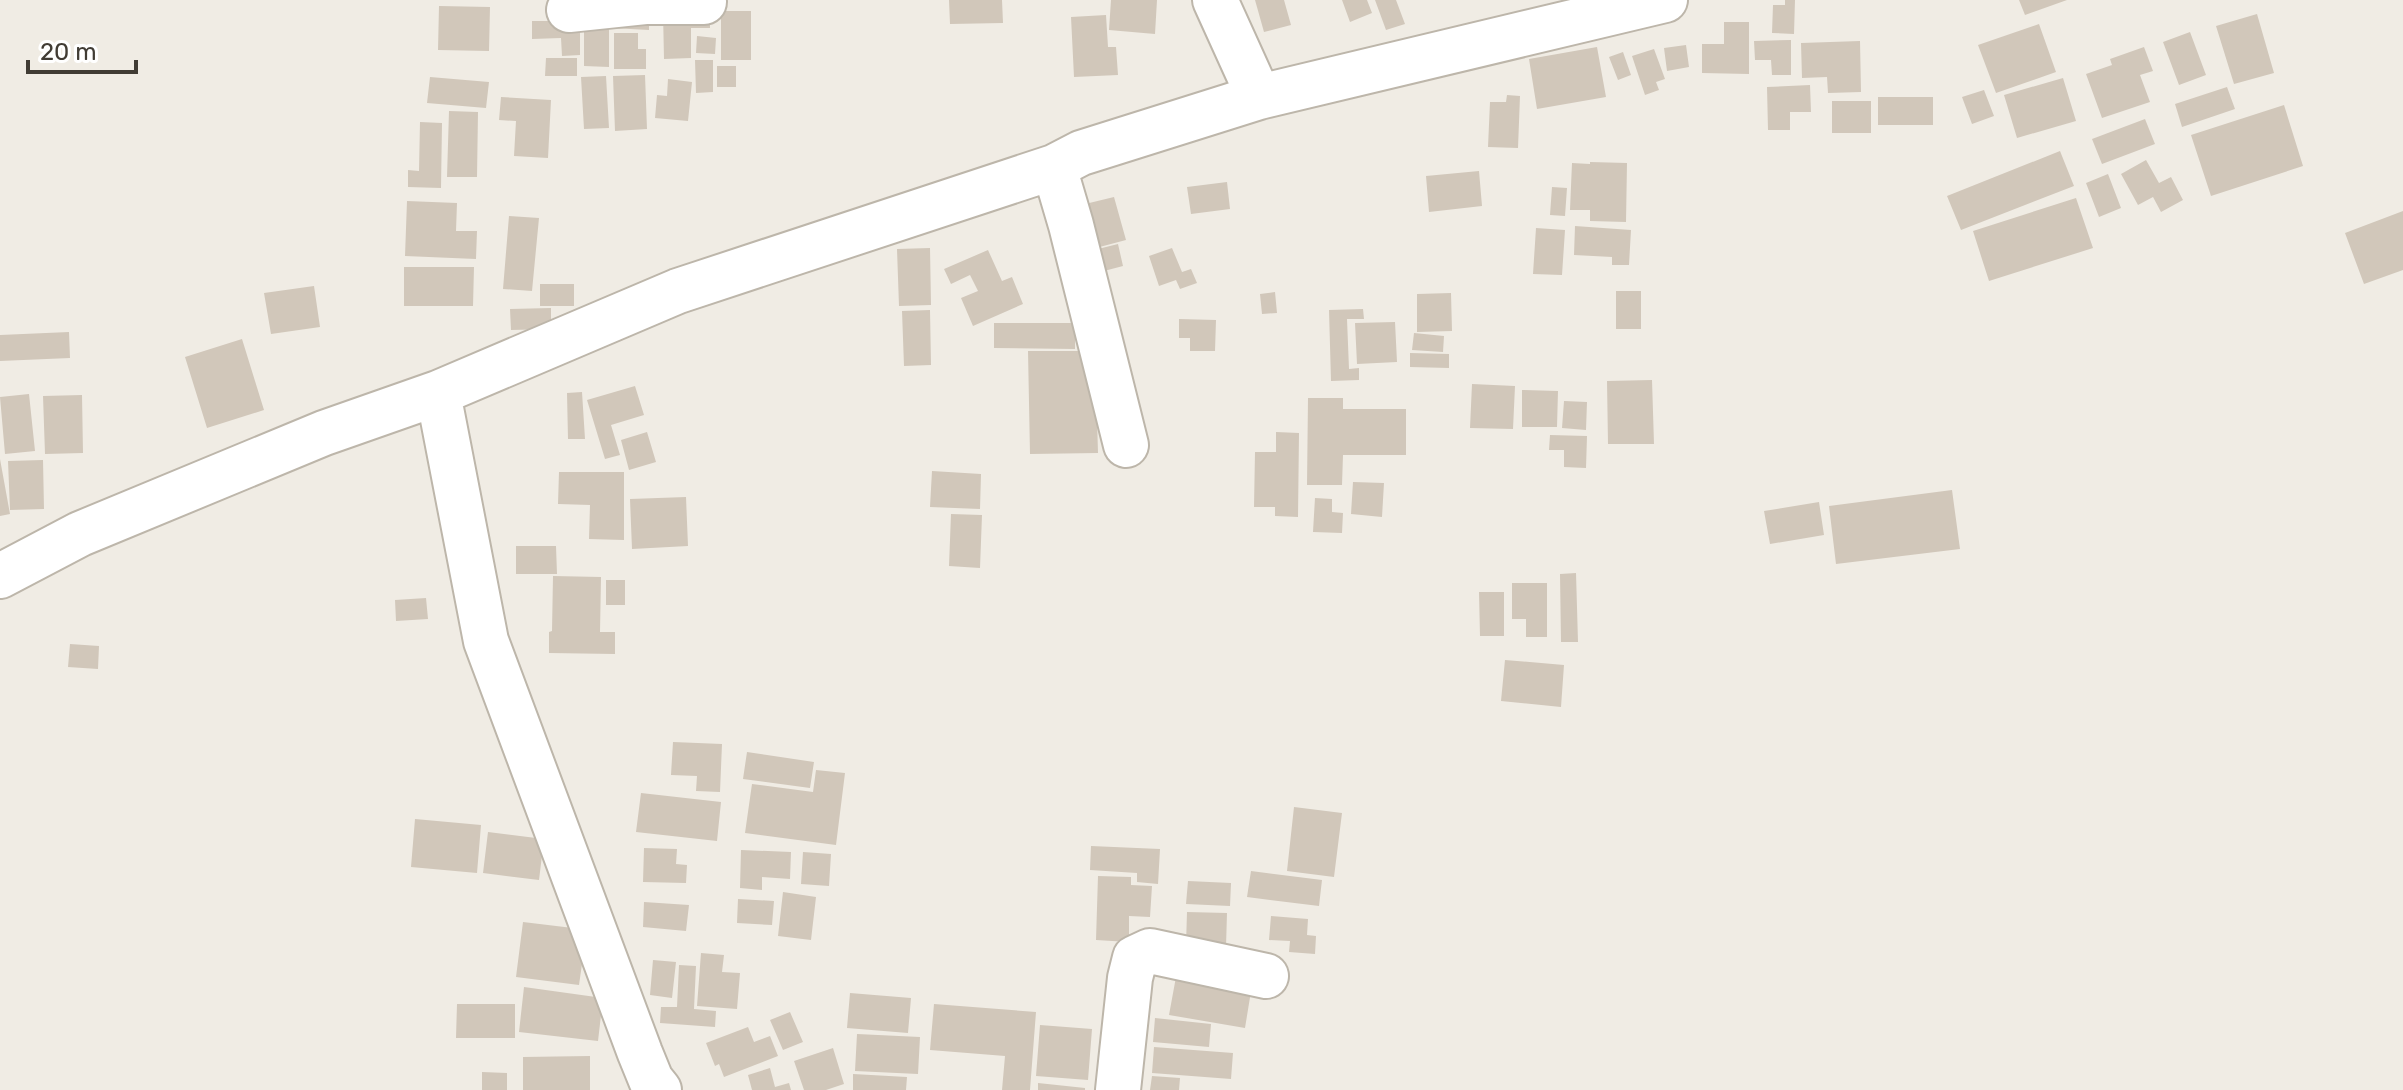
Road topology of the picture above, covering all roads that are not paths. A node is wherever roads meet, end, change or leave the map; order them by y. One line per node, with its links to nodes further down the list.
1 (703, 0): 4 (street)
2 (1215, 0): 5 (street)
3 (1643, 3): 5 (street)
4 (569, 10)
5 (1259, 97): 6 (street)
6 (1054, 167): 7 (street); 8 (street)
7 (438, 393): 9 (street); 11 (street)
8 (1126, 445)
9 (0, 576)
10 (1266, 976): 12 (street)
11 (659, 1090)
12 (1118, 1090)

